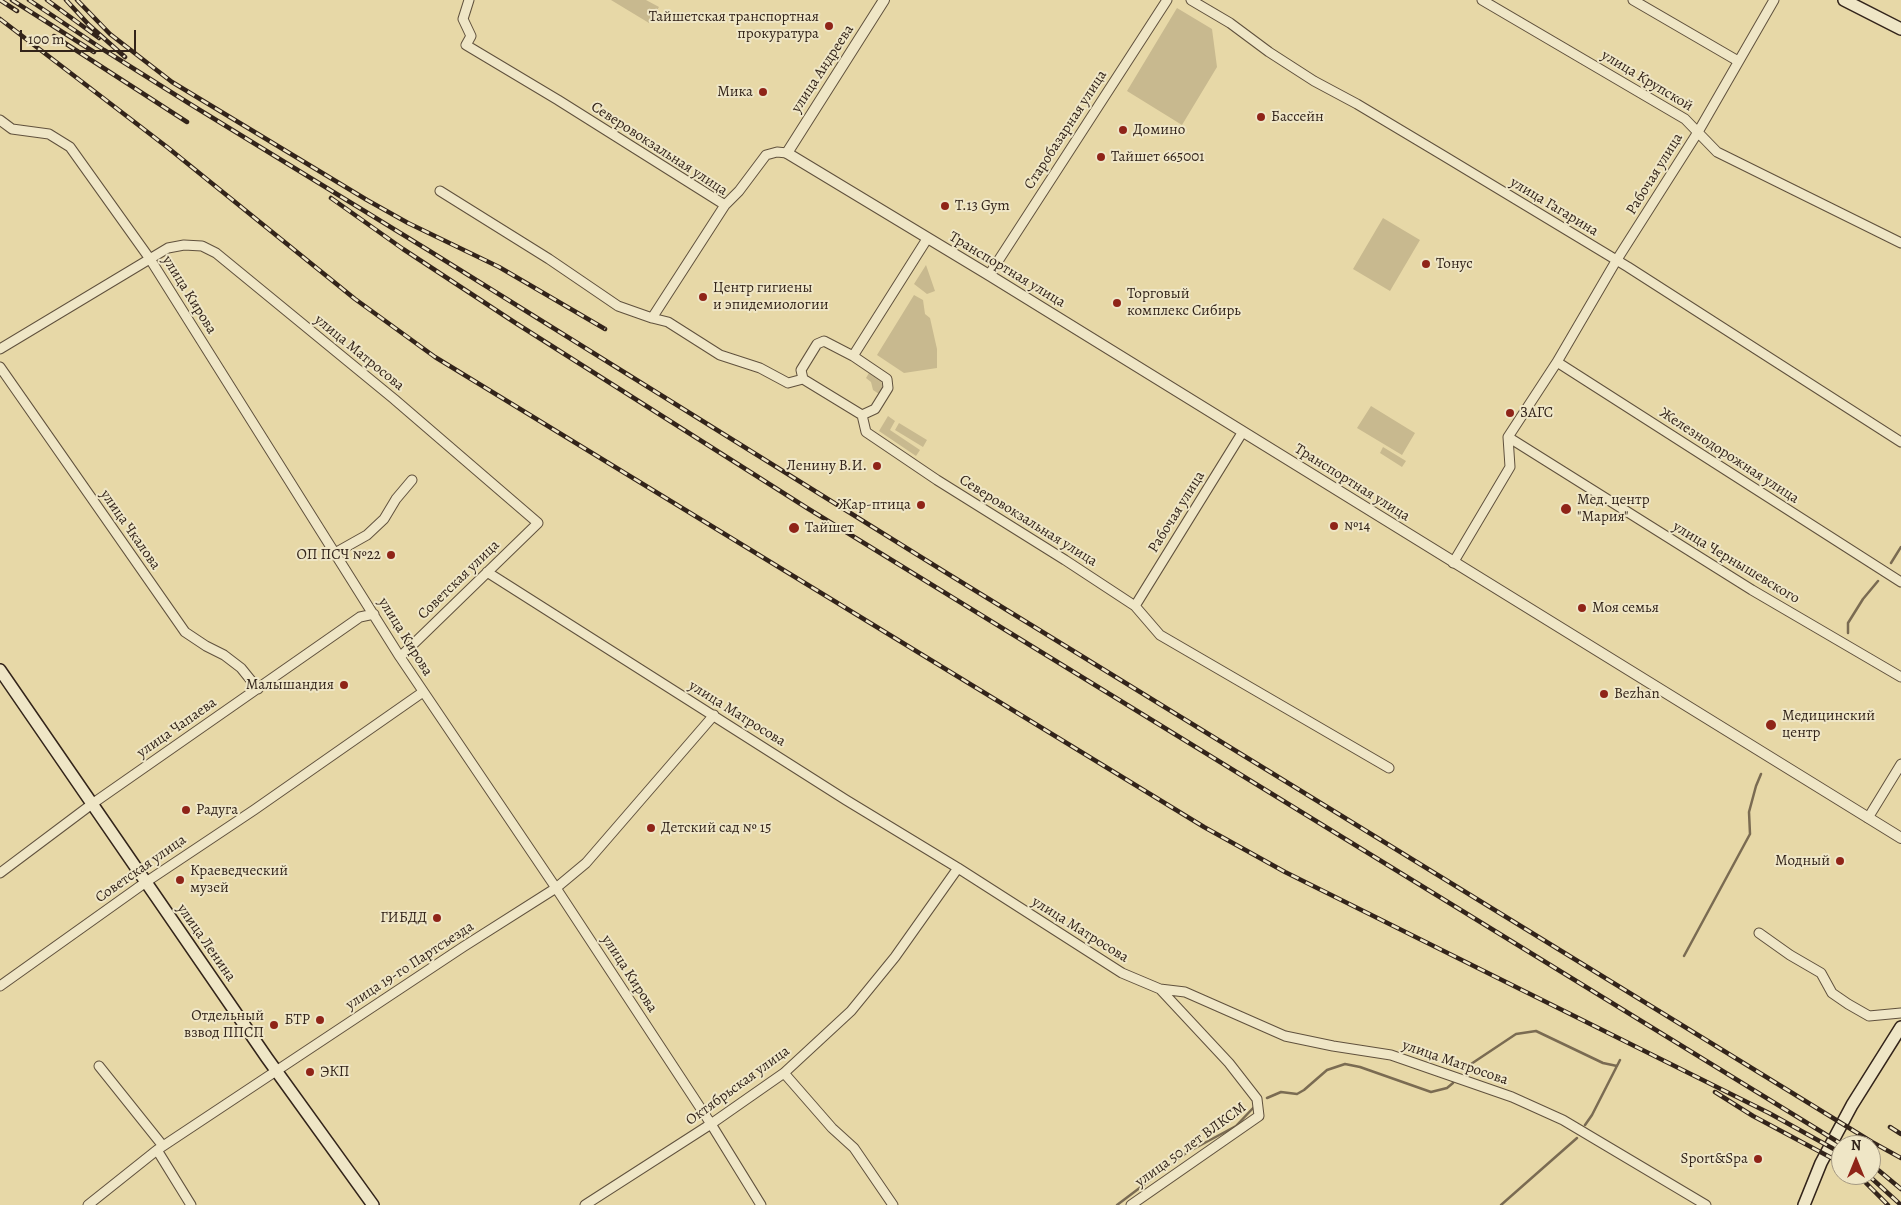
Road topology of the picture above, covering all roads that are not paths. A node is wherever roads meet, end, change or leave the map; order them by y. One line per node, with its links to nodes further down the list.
1 (469, 0): 15 (street, Северовокзальная улица)
2 (884, 0): 13 (street, улица Андреева)
3 (1167, 0): 20 (street, Старобазарная улица)
4 (1191, 0): 19 (street, улица Гагарина)
5 (1482, 0): 12 (street, улица Крупской)
6 (1633, 0): 10 (street)
7 (1774, 0): 10 (street, Рабочая улица)
8 (1844, 0): 9 (main road)
9 (1901, 29)
10 (1738, 61): 12 (street, Рабочая улица)
11 (0, 120): 18 (street, улица Кирова)
12 (1698, 132): 17 (street, улица Крупской); 19 (street, Рабочая улица)
13 (787, 153): 15 (street); 16 (street, Транспортная улица)
14 (440, 191): 21 (street)
15 (725, 206): 21 (street, Северовокзальная улица)
16 (928, 238): 20 (street, Транспортная улица); 23 (street)
17 (1901, 242)
18 (150, 258): 22 (street, улица Матросова); 32 (street, улица Матросова); 33 (street, улица Кирова)
19 (1616, 261): 24 (street, Рабочая улица); 30 (street, улица Гагарина)
20 (989, 275): 28 (street, Транспортная улица)
21 (652, 318): 26 (street)
22 (0, 350)
23 (853, 356): 26 (street); 27 (street)
24 (1557, 362): 29 (street); 36 (street, Железнодорожная улица)
25 (0, 368): 42 (street, улица Чкалова)
26 (803, 378): 27 (street)
27 (862, 415): 37 (street, Северовокзальная улица)
28 (1242, 433): 34 (street, Транспортная улица); 37 (street, Рабочая улица)
29 (1508, 437): 34 (street); 41 (street, улица Чернышевского)
30 (1901, 442)
31 (412, 480): 33 (street)
32 (538, 524): 35 (street, Советская улица)
33 (335, 553): 38 (street, улица Кирова)
34 (1453, 563): 48 (street, Транспортная улица)
35 (487, 572): 39 (street, Советская улица); 44 (street, улица Матросова)
36 (1901, 582)
37 (1135, 606): 46 (street, Северовокзальная улица)
38 (374, 614): 39 (street, улица Кирова); 42 (street, улица Чапаева)
39 (400, 657): 43 (street, улица Кирова)
40 (0, 670): 47 (main road, улица Ленина)
41 (1901, 676)
42 (258, 689): 47 (street, улица Чапаева)
43 (423, 692): 52 (street, Советская улица); 53 (street, улица Кирова)
44 (714, 715): 50 (street, улица Матросова); 53 (street, улица 19-го Партсъезда)
45 (1901, 764): 48 (street)
46 (1389, 768)
47 (92, 804): 51 (street, улица Чапаева); 52 (main road, улица Ленина)
48 (1868, 818): 49 (street, Транспортная улица)
49 (1901, 838)
50 (958, 868): 56 (street, улица Матросова); 61 (street, Октябрьская улица)
51 (0, 873)
52 (146, 882): 55 (street, Советская улица); 60 (main road, улица Ленина)
53 (556, 888): 60 (street, улица 19-го Партсъезда); 62 (street, улица Кирова)
54 (1760, 933): 57 (street)
55 (0, 986)
56 (1160, 990): 70 (street, улица 50 лет ВЛКСМ); 71 (street, улица Матросова)
57 (1901, 1013)
58 (1901, 1027): 72 (main road)
59 (99, 1066): 63 (street)
60 (276, 1070): 63 (street, улица 19-го Партсъезда); 66 (main road, улица Ленина)
61 (784, 1073): 62 (street, Октябрьская улица); 69 (street)
62 (711, 1124): 67 (street, Октябрьская улица); 68 (street, улица Кирова)
63 (160, 1148): 64 (street, улица 19-го Партсъезда); 65 (street)
64 (88, 1205)
65 (191, 1205)
66 (373, 1205)
67 (585, 1205)
68 (761, 1205)
69 (893, 1205)
70 (1131, 1205)
71 (1706, 1205)
72 (1804, 1205)

